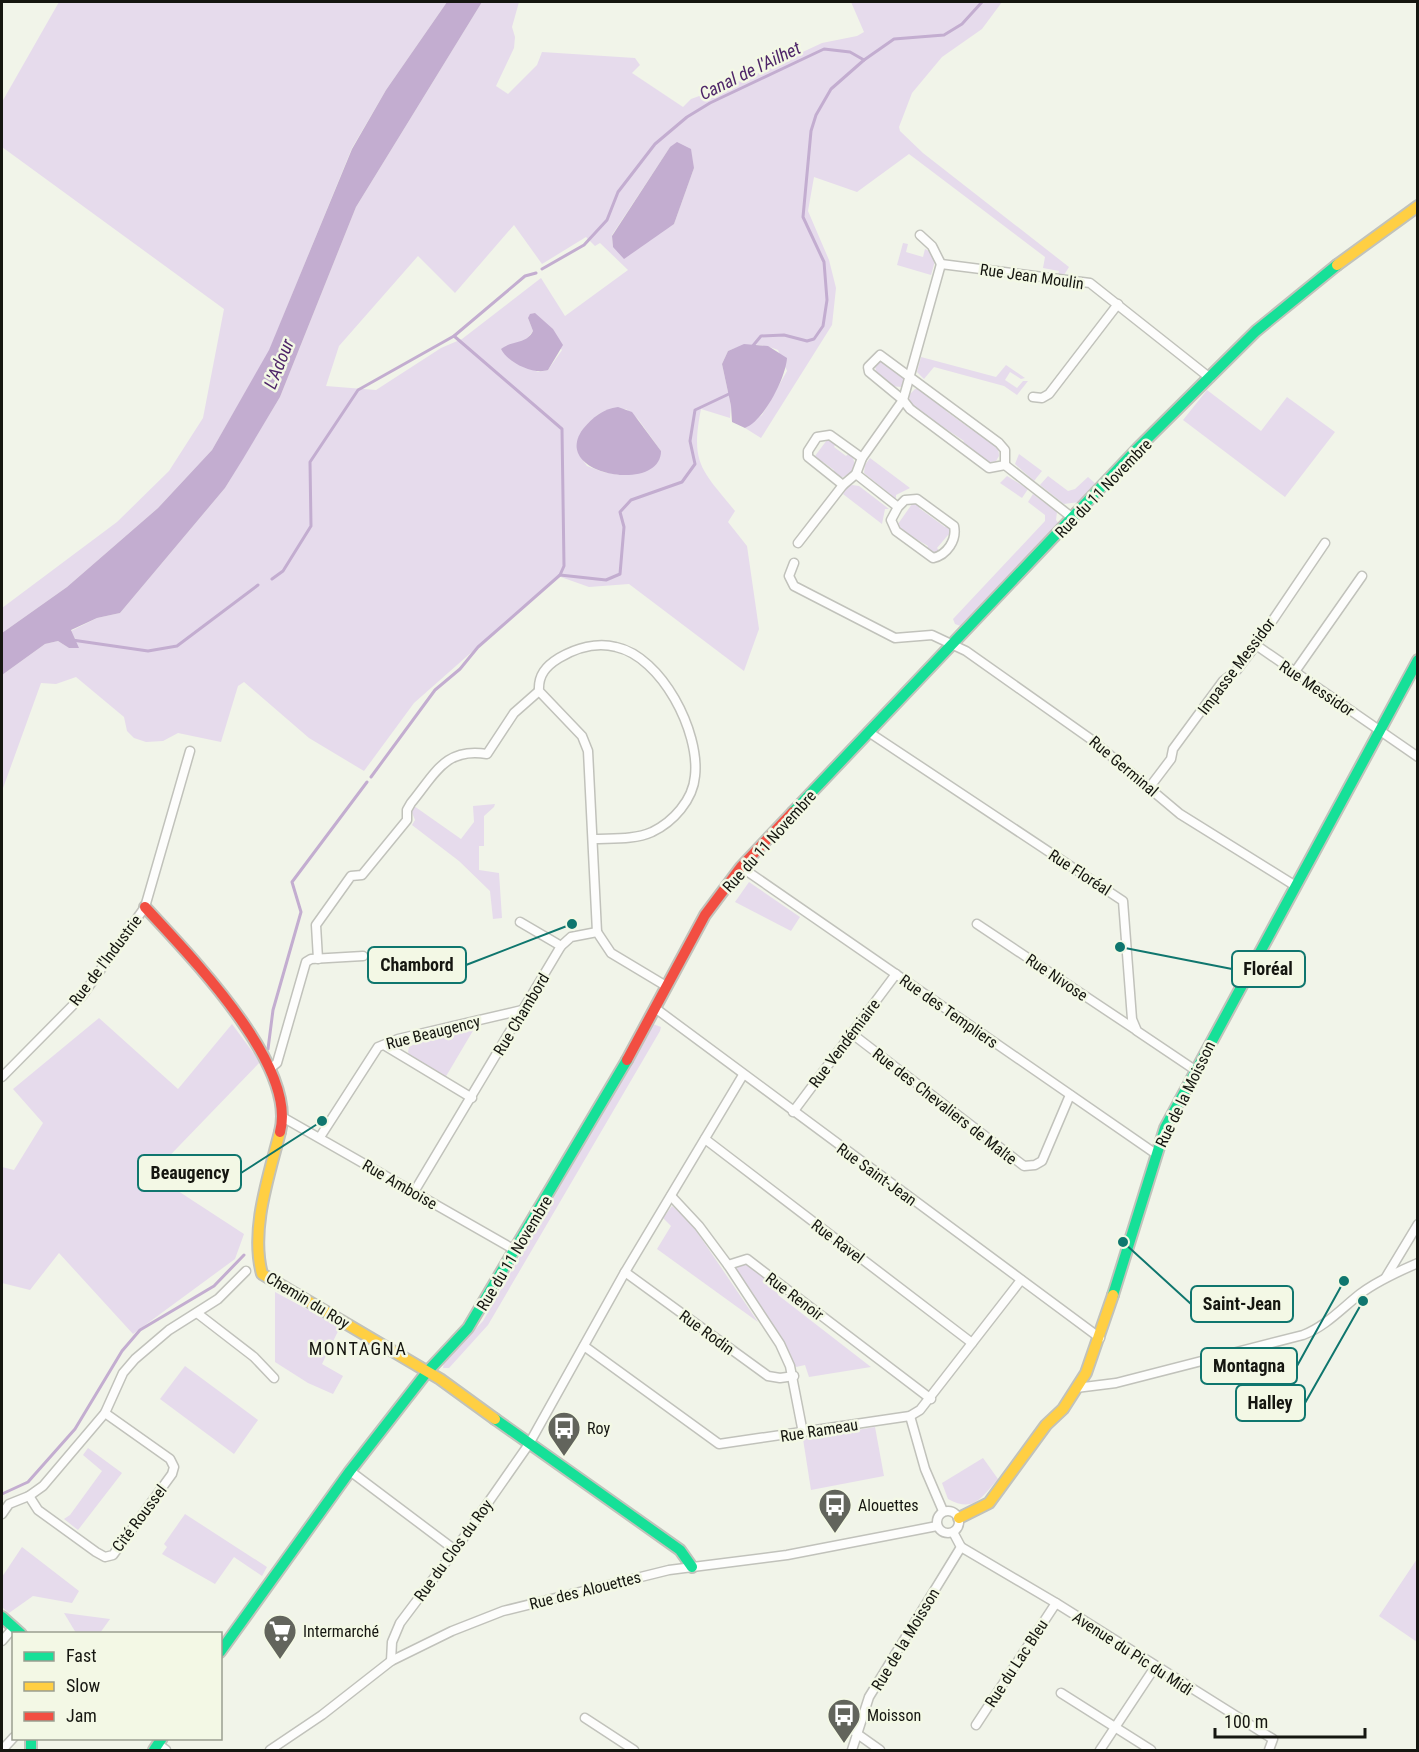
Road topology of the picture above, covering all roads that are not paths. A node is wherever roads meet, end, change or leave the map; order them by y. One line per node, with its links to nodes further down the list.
1 (1418, 206): 6 (street, Rue du 11 Novembre)
2 (920, 235): 3 (street)
3 (941, 264): 4 (street, Rue Jean Moulin); 5 (street)
4 (1118, 304): 6 (street, Rue Jean Moulin); 7 (street)
5 (912, 377): 8 (street); 8 (street); 10 (street)
6 (1210, 378): 14 (street, Rue du 11 Novembre)
7 (1033, 397)
8 (903, 400): 9 (street); 10 (street)
9 (862, 458): 11 (street); 12 (street)
10 (1005, 465): 14 (street)
11 (856, 474): 12 (street); 13 (street)
12 (843, 485): 15 (street)
13 (898, 507): 13 (street)
14 (1074, 519): 19 (street, Rue du 11 Novembre)
15 (798, 543)
16 (1324, 543): 20 (street, Impasse Messidor)
17 (794, 563): 19 (street, Rue Germinal)
18 (1362, 576): 22 (street)
19 (955, 645): 25 (street, Rue du 11 Novembre); 28 (street, Rue Germinal)
20 (1256, 645): 22 (street, Rue Messidor); 28 (street, Impasse Messidor)
21 (1418, 660): 24 (street, Rue de la Moisson)
22 (1294, 673): 24 (street, Rue Messidor)
23 (539, 691): 29 (street); 29 (street); 38 (street)
24 (1379, 730): 27 (street, Rue Messidor); 31 (street, Rue de la Moisson)
25 (870, 733): 30 (street, Rue du 11 Novembre); 43 (street, Rue Floréal)
26 (190, 751): 32 (street, Rue de l'Industrie)
27 (1418, 757)
28 (1149, 788): 31 (street, Rue Germinal)
29 (593, 838): 35 (street)
30 (741, 867): 39 (street, Rue des Templiers); 40 (street, Rue du 11 Novembre)
31 (1294, 885): 47 (street, Rue de la Moisson)
32 (145, 908): 46 (street, Chemin du Roy); 49 (street, Rue de l'Industrie)
33 (520, 922): 36 (street)
34 (977, 924): 43 (street, Rue Nivose)
35 (597, 932): 36 (street); 40 (street)
36 (561, 946): 42 (street, Rue Chambord)
37 (363, 956): 38 (street)
38 (318, 959): 46 (street)
39 (896, 974): 44 (street, Rue Vendémiaire); 50 (street, Rue des Templiers)
40 (666, 986): 41 (street, Rue du 11 Novembre)
41 (655, 1008): 48 (street, Rue Saint-Jean); 60 (street, Rue du 11 Novembre)
42 (522, 1010): 45 (street, Rue Beaugency); 51 (street, Rue Chambord)
43 (1137, 1031): 47 (street)
44 (851, 1034): 50 (street, Rue des Chevaliers de Malte); 52 (street, Rue Vendémiaire)
45 (384, 1045): 51 (street); 54 (street, Rue Beaugency)
46 (272, 1067): 53 (street, Chemin du Roy)
47 (1195, 1070): 56 (street, Rue de la Moisson)
48 (743, 1075): 52 (street, Rue Saint-Jean); 55 (street)
49 (2, 1077)
50 (1070, 1095): 56 (street, Rue des Templiers)
51 (472, 1098): 57 (street, Rue Chambord)
52 (793, 1112): 66 (street, Rue Saint-Jean)
53 (284, 1118): 54 (street, Rue Amboise); 71 (street, Chemin du Roy)
54 (320, 1137): 57 (street, Rue Amboise)
55 (705, 1139): 58 (street); 69 (street, Rue Ravel)
56 (1156, 1154): 68 (street, Rue de la Moisson)
57 (414, 1192): 60 (street, Rue Amboise)
58 (671, 1196): 62 (street); 64 (street)
59 (1418, 1224): 65 (street)
60 (515, 1250): 71 (street, Rue du 11 Novembre)
61 (1418, 1263): 65 (street)
62 (728, 1265): 72 (street); 75 (street, Rue Renoir)
63 (246, 1270): 67 (street)
64 (626, 1272): 70 (street); 72 (street, Rue Rodin)
65 (1386, 1278): 74 (street)
66 (1021, 1280): 68 (street, Rue Saint-Jean); 69 (street, Rue Rameau)
67 (196, 1313): 73 (street); 76 (street)
68 (1100, 1338): 74 (street, Rue de la Moisson)
69 (972, 1343): 75 (street, Rue Rameau)
70 (584, 1346): 78 (street, Rue Rameau); 79 (street)
71 (427, 1372): 79 (street, Chemin du Roy); 80 (street, Rue du 11 Novembre)
72 (794, 1376): 78 (street)
73 (274, 1378)
74 (1077, 1388): 84 (street, Rue de la Moisson)
75 (931, 1399): 77 (street, Rue Rameau)
76 (105, 1413): 81 (street); 81 (street, Cité Roussel)
77 (910, 1416): 78 (street, Rue Rameau); 82 (street)
78 (803, 1433)
79 (529, 1444): 88 (street, Rue du Clos du Roy); 89 (street, Chemin du Roy)
80 (350, 1471): 88 (street); 93 (street, Rue du 11 Novembre)
81 (29, 1496): 83 (street)
82 (943, 1511): 84 (street); 85 (street)
83 (2, 1514)
84 (959, 1518): 86 (street)
85 (937, 1526): 86 (street); 89 (street, Rue des Alouettes)
86 (953, 1532): 87 (street)
87 (961, 1547): 90 (street, Rue du Lac Bleu); 100 (street, Rue de la Moisson)
88 (455, 1550): 94 (street, Rue du Clos du Roy)
89 (692, 1567): 94 (street, Rue des Alouettes)
90 (1056, 1603): 95 (street, Avenue du Pic du Midi); 98 (street, Rue du Lac Bleu)
91 (2, 1617): 92 (street)
92 (17, 1630)
93 (222, 1649)
94 (391, 1661): 101 (street, Rue des Alouettes)
95 (1155, 1666): 99 (street); 107 (street, Avenue du Pic du Midi)
96 (1061, 1693): 99 (street)
97 (585, 1718): 102 (street)
98 (976, 1725)
99 (1115, 1727): 105 (street); 106 (street)
100 (856, 1733): 103 (street, Rue de la Moisson); 104 (street)
101 (270, 1750)
102 (634, 1750)
103 (852, 1750)
104 (880, 1750)
105 (1100, 1750)
106 (1151, 1750)
107 (1269, 1750)

